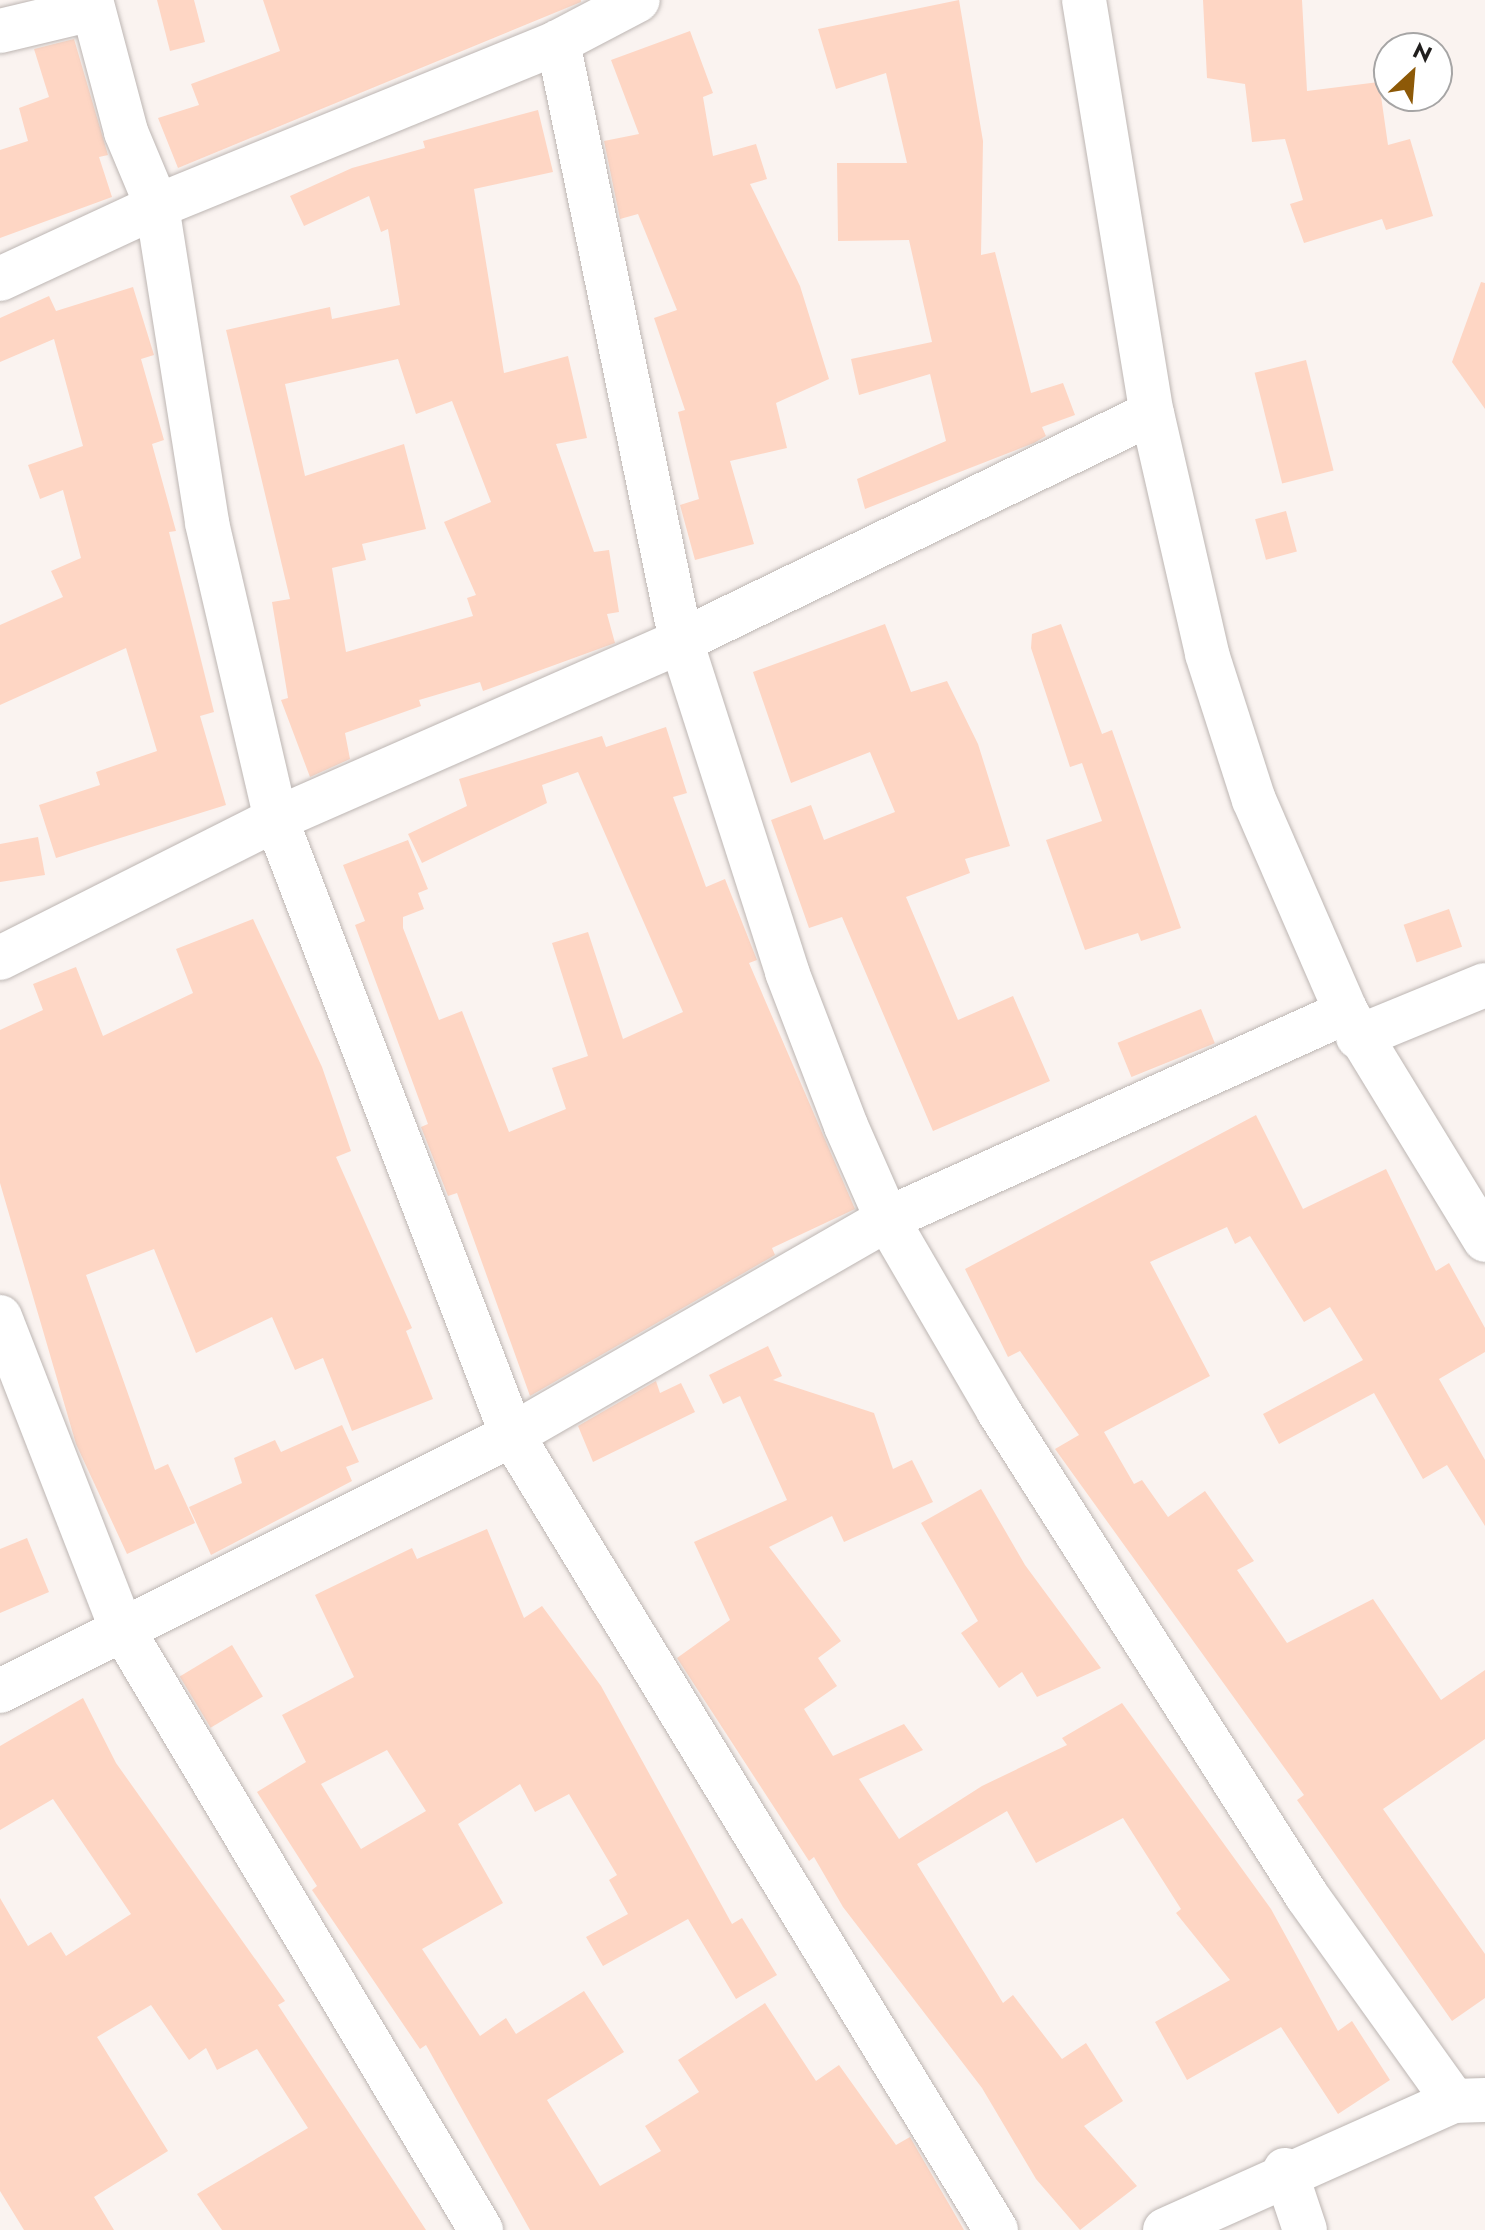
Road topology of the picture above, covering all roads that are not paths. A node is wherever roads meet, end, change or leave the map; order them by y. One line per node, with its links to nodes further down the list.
1 (638, 0): 5 (street)
2 (1084, 0): 8 (street)
3 (92, 4): 4 (street); 6 (street)
4 (0, 31)
5 (558, 42): 6 (street); 9 (street)
6 (157, 206): 7 (street); 10 (street)
7 (0, 279)
8 (1152, 413): 9 (street); 13 (street)
9 (681, 641): 10 (street); 14 (street)
10 (276, 819): 11 (street); 17 (street)
11 (0, 958)
12 (1485, 985): 13 (street)
13 (1352, 1024): 14 (street); 15 (street)
14 (887, 1219): 17 (street); 20 (street)
15 (1485, 1240)
16 (0, 1317): 18 (street)
17 (512, 1435): 18 (street); 23 (street)
18 (120, 1625): 19 (street); 22 (street)
19 (0, 1691)
20 (1469, 2100): 21 (street)
21 (1285, 2170): 24 (street); 25 (street)
22 (481, 2230)
23 (996, 2230)
24 (1165, 2230)
25 (1305, 2230)

